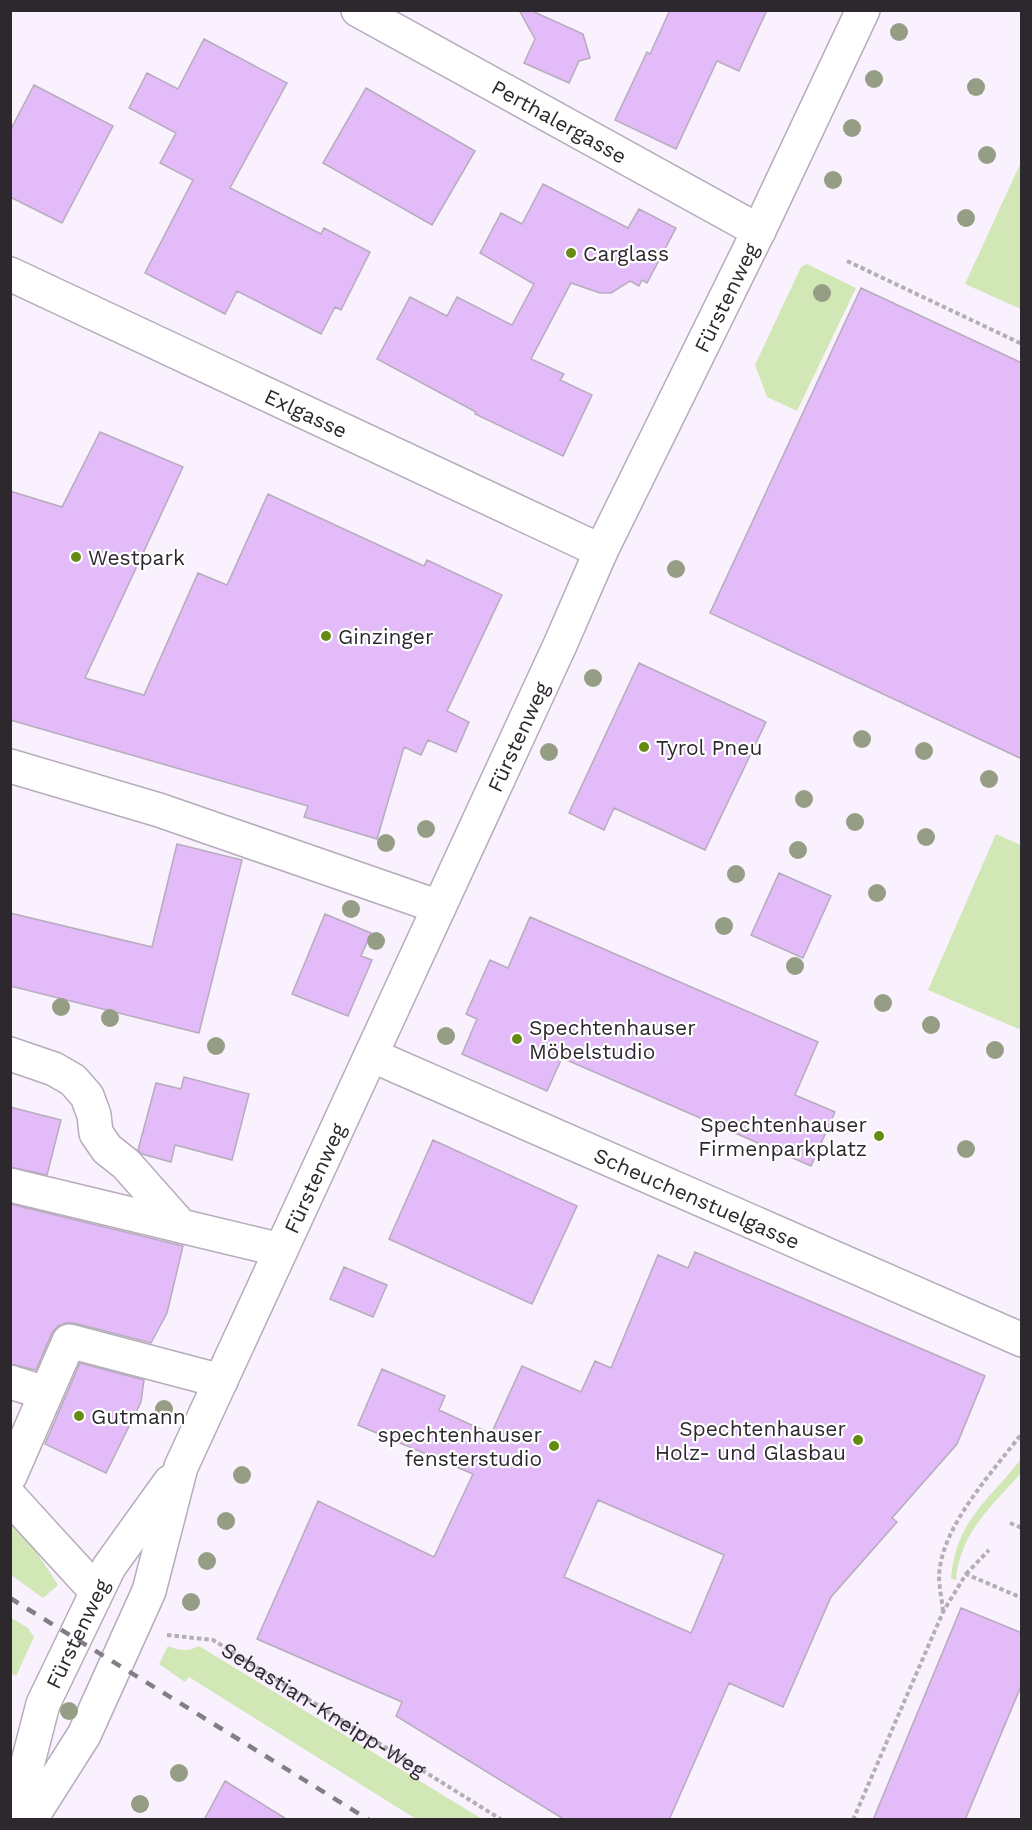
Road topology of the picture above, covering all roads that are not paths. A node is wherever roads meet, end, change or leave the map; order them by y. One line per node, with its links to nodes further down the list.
1 (358, 10): 3 (street, Perthalergasse)
2 (863, 10): 3 (street, Fürstenweg)
3 (759, 231): 5 (street, Fürstenweg)
4 (10, 274): 5 (street, Exlgasse)
5 (601, 551): 7 (street, Fürstenweg)
6 (10, 766): 7 (street)
7 (439, 907): 9 (street, Fürstenweg)
8 (10, 1054): 11 (street)
9 (371, 1055): 12 (street, Fürstenweg); 13 (street, Scheuchenstuelgasse)
10 (10, 1185): 11 (street)
11 (181, 1226): 12 (street)
12 (281, 1250): 14 (street, Fürstenweg)
13 (1022, 1340)
14 (221, 1381): 16 (street); 17 (street, Fürstenweg)
15 (10, 1382): 16 (street)
16 (46, 1393): 18 (street)
17 (181, 1467): 20 (street, Fürstenweg); 22 (street, Fürstenweg)
18 (10, 1476)
19 (10, 1497): 20 (street)
20 (96, 1591): 21 (street, Fürstenweg)
21 (13, 1820)
22 (30, 1820)

